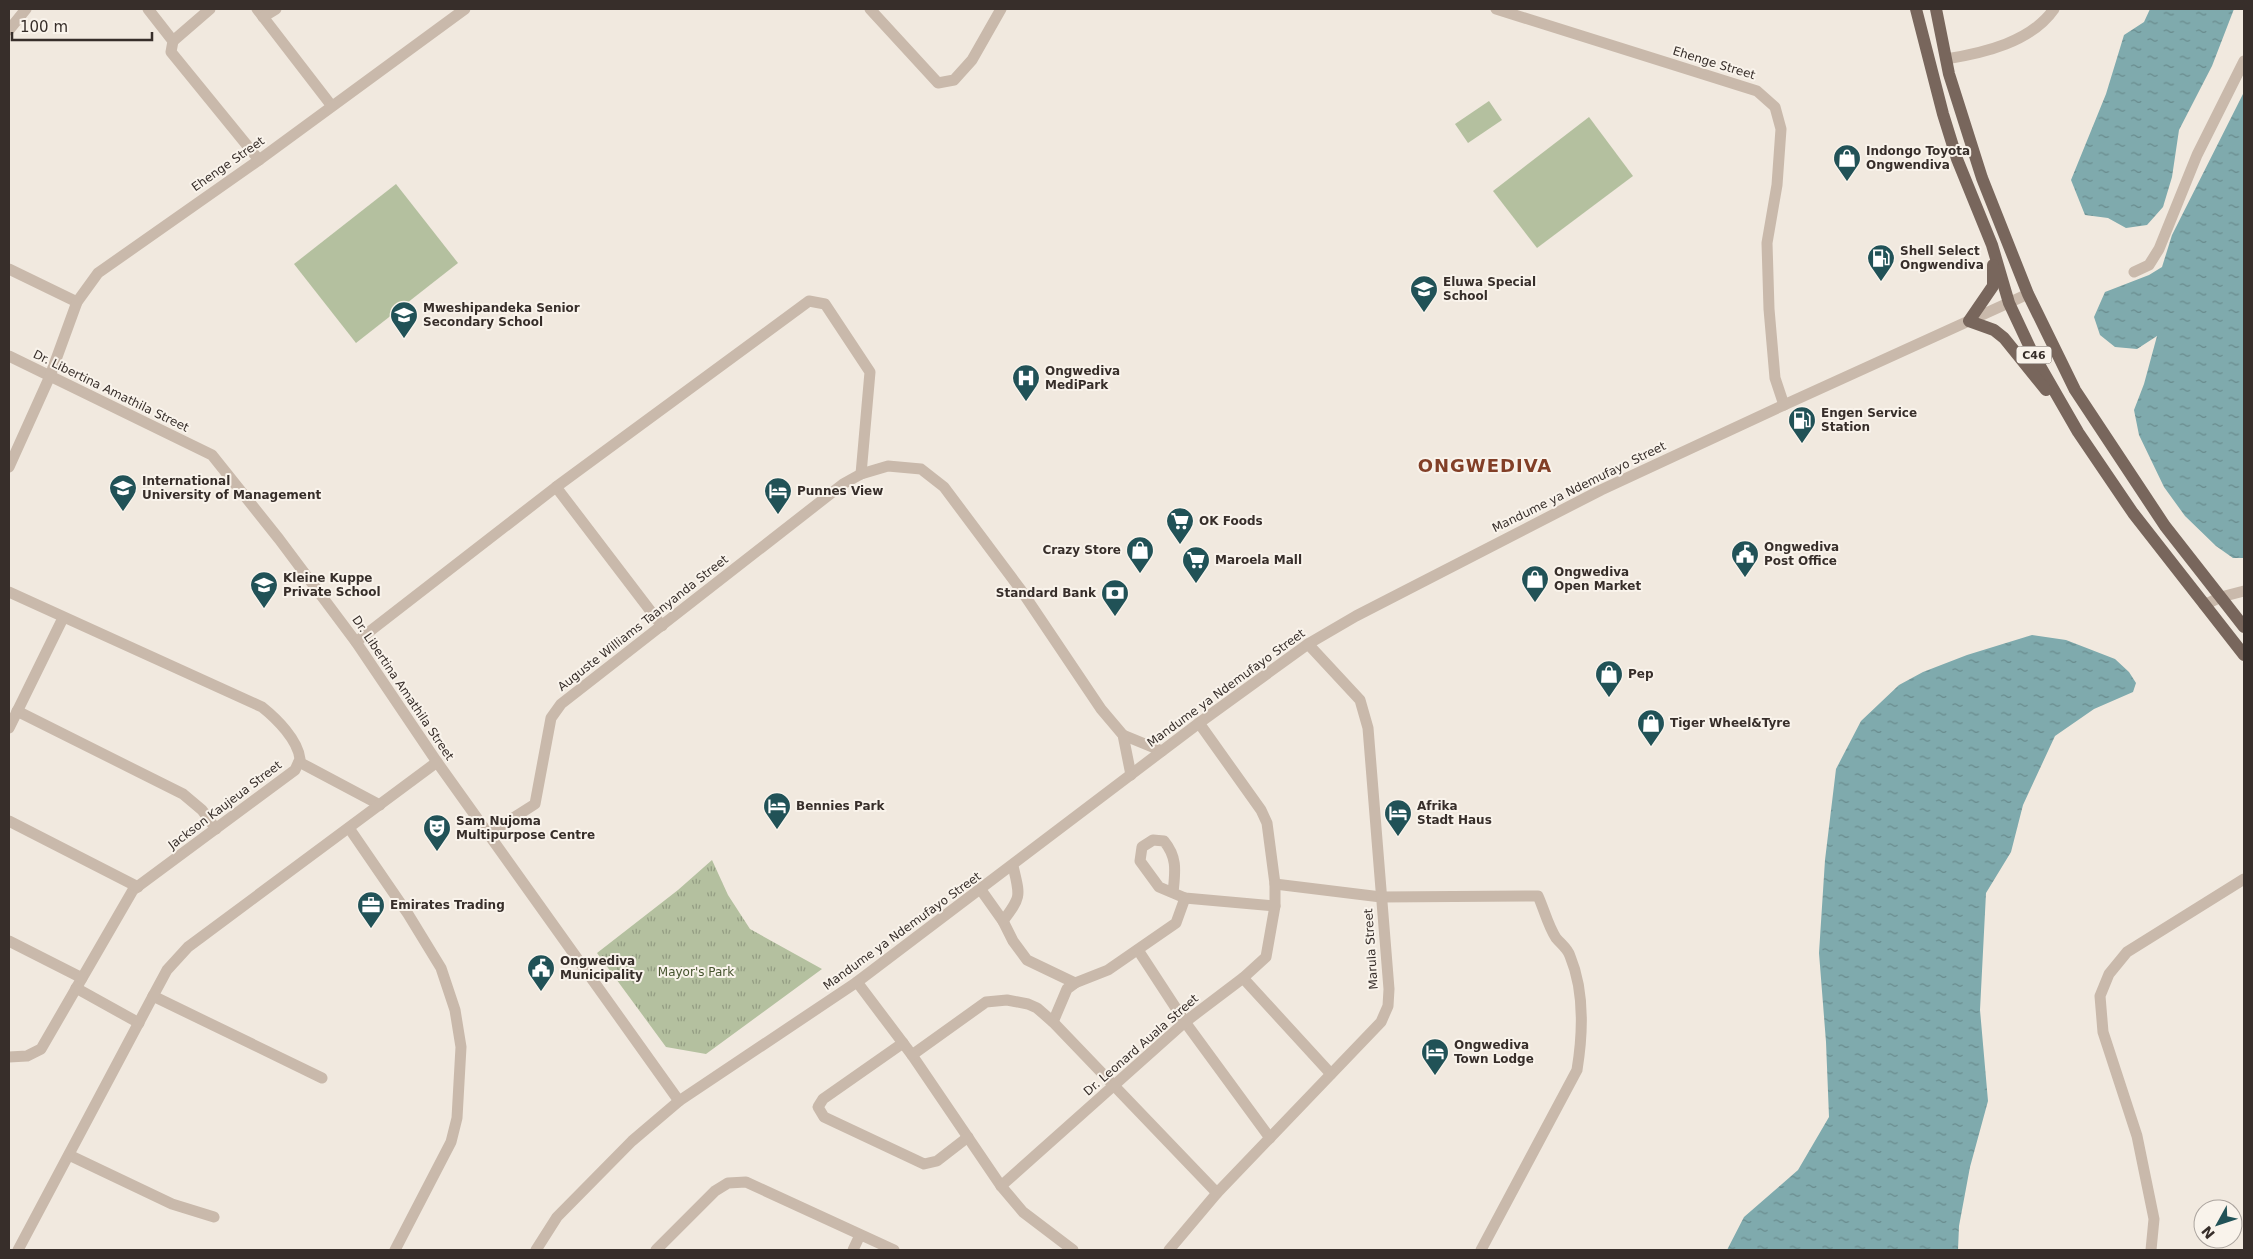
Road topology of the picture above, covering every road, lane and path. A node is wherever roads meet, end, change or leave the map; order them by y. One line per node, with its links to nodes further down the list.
1 (26, 9): 13 (street)
2 (148, 9): 14 (street)
3 (210, 9): 14 (street)
4 (276, 9): 12 (street)
5 (465, 9): 17 (street, Ehenge Street)
6 (870, 9): 7 (street)
7 (1001, 9)
8 (1496, 9): 28 (street, Ehenge Street)
9 (1916, 9): 19 (main road, C46)
10 (1936, 9): 15 (main road, C46)
11 (2054, 9): 15 (street)
12 (260, 13): 17 (street)
13 (9, 30)
14 (172, 41): 18 (street)
15 (1946, 59): 22 (main road, C46)
16 (2244, 61): 21 (street)
17 (332, 105): 18 (street, Ehenge Street)
18 (258, 160): 23 (street, Ehenge Street)
19 (1986, 234): 24 (main road, C46); 25 (main road)
20 (9, 269): 23 (street)
21 (2134, 272)
22 (2028, 294): 24 (street, Mandume ya Ndemufayo Street); 35 (main road, C46)
23 (77, 302): 27 (street, Ehenge Street)
24 (2009, 303): 25 (street, Mandume ya Ndemufayo Street); 29 (main road, C46)
25 (1969, 321): 28 (street, Mandume ya Ndemufayo Street); 29 (main road)
26 (9, 356): 27 (street, Dr. Libertina Amathila Street)
27 (50, 376): 30 (street, Ehenge Street); 40 (street, Dr. Libertina Amathila Street)
28 (1784, 404): 41 (street, Mandume ya Ndemufayo Street)
29 (2078, 432): 36 (main road, C46)
30 (9, 467)
31 (861, 474): 32 (street); 38 (street, Auguste Williams Taanyanda Street); 46 (street, Auguste Williams Taanyanda Street)
32 (556, 487): 38 (street); 40 (street)
33 (2244, 591): 35 (street)
34 (9, 592): 37 (street, Jackson Kaujeua Street)
35 (2221, 597): 36 (street); 39 (main road, C46)
36 (2204, 605): 42 (main road, C46)
37 (63, 618): 43 (street); 48 (street, Jackson Kaujeua Street)
38 (662, 626): 55 (street, Auguste Williams Taanyanda Street)
39 (2244, 626)
40 (356, 642): 49 (street, Dr. Libertina Amathila Street)
41 (1308, 644): 44 (street, Mandume ya Ndemufayo Street); 62 (street, Marula Street)
42 (2244, 655)
43 (17, 711): 45 (street); 54 (street)
44 (1199, 724): 47 (street, Mandume ya Ndemufayo Street); 58 (street, Dr. Leonard Auala Street)
45 (9, 728)
46 (1123, 735): 47 (street); 50 (street)
47 (1162, 751): 50 (street, Mandume ya Ndemufayo Street)
48 (299, 762): 51 (street); 54 (street, Jackson Kaujeua Street)
49 (437, 762): 51 (street); 55 (street, Dr. Libertina Amathila Street)
50 (1131, 775): 56 (street, Mandume ya Ndemufayo Street)
51 (380, 805): 53 (street)
52 (9, 822): 59 (street)
53 (349, 828): 73 (street); 92 (street)
54 (216, 829): 59 (street, Jackson Kaujeua Street)
55 (490, 833): 83 (street, Dr. Libertina Amathila Street)
56 (1012, 866): 60 (street, Mandume ya Ndemufayo Street); 65 (street)
57 (2244, 879): 100 (street)
58 (1275, 884): 62 (street); 64 (street, Dr. Leonard Auala Street)
59 (138, 887): 68 (street, Jackson Kaujeua Street)
60 (981, 890): 65 (street); 70 (street, Mandume ya Ndemufayo Street)
61 (1173, 893): 63 (street)
62 (1381, 897): 80 (street, Marula Street); 99 (street)
63 (1185, 898): 64 (street); 67 (street)
64 (1275, 906): 69 (street, Dr. Leonard Auala Street)
65 (1003, 921): 71 (street)
66 (9, 941): 68 (street)
67 (1138, 950): 71 (street); 75 (street)
68 (82, 978): 72 (street, Jackson Kaujeua Street)
69 (1243, 978): 75 (street, Dr. Leonard Auala Street); 80 (street)
70 (857, 982): 77 (street); 83 (street, Mandume ya Ndemufayo Street)
71 (1075, 983): 74 (street)
72 (76, 988): 76 (street); 79 (street, Jackson Kaujeua Street)
73 (153, 996): 76 (street); 81 (street)
74 (1053, 1022): 78 (street); 82 (street)
75 (1186, 1022): 82 (street, Dr. Leonard Auala Street); 85 (street)
76 (139, 1023): 86 (street)
77 (903, 1043): 78 (street); 84 (street)
78 (912, 1055): 84 (street)
79 (9, 1057)
80 (1331, 1074): 85 (street, Marula Street)
81 (322, 1078)
82 (1114, 1087): 87 (street, Dr. Leonard Auala Street); 88 (street)
83 (679, 1101): 93 (street, Mandume ya Ndemufayo Street)
84 (968, 1137): 87 (street)
85 (1270, 1138): 88 (street, Marula Street)
86 (70, 1155): 89 (street); 91 (street)
87 (1001, 1186): 97 (street)
88 (1217, 1193): 98 (street, Marula Street)
89 (214, 1217)
90 (860, 1235): 94 (street); 95 (street); 96 (street)
91 (18, 1250)
92 (395, 1250)
93 (536, 1250)
94 (656, 1250)
95 (853, 1250)
96 (894, 1250)
97 (1073, 1250)
98 (1169, 1250)
99 (1481, 1250)
100 (2151, 1250)

